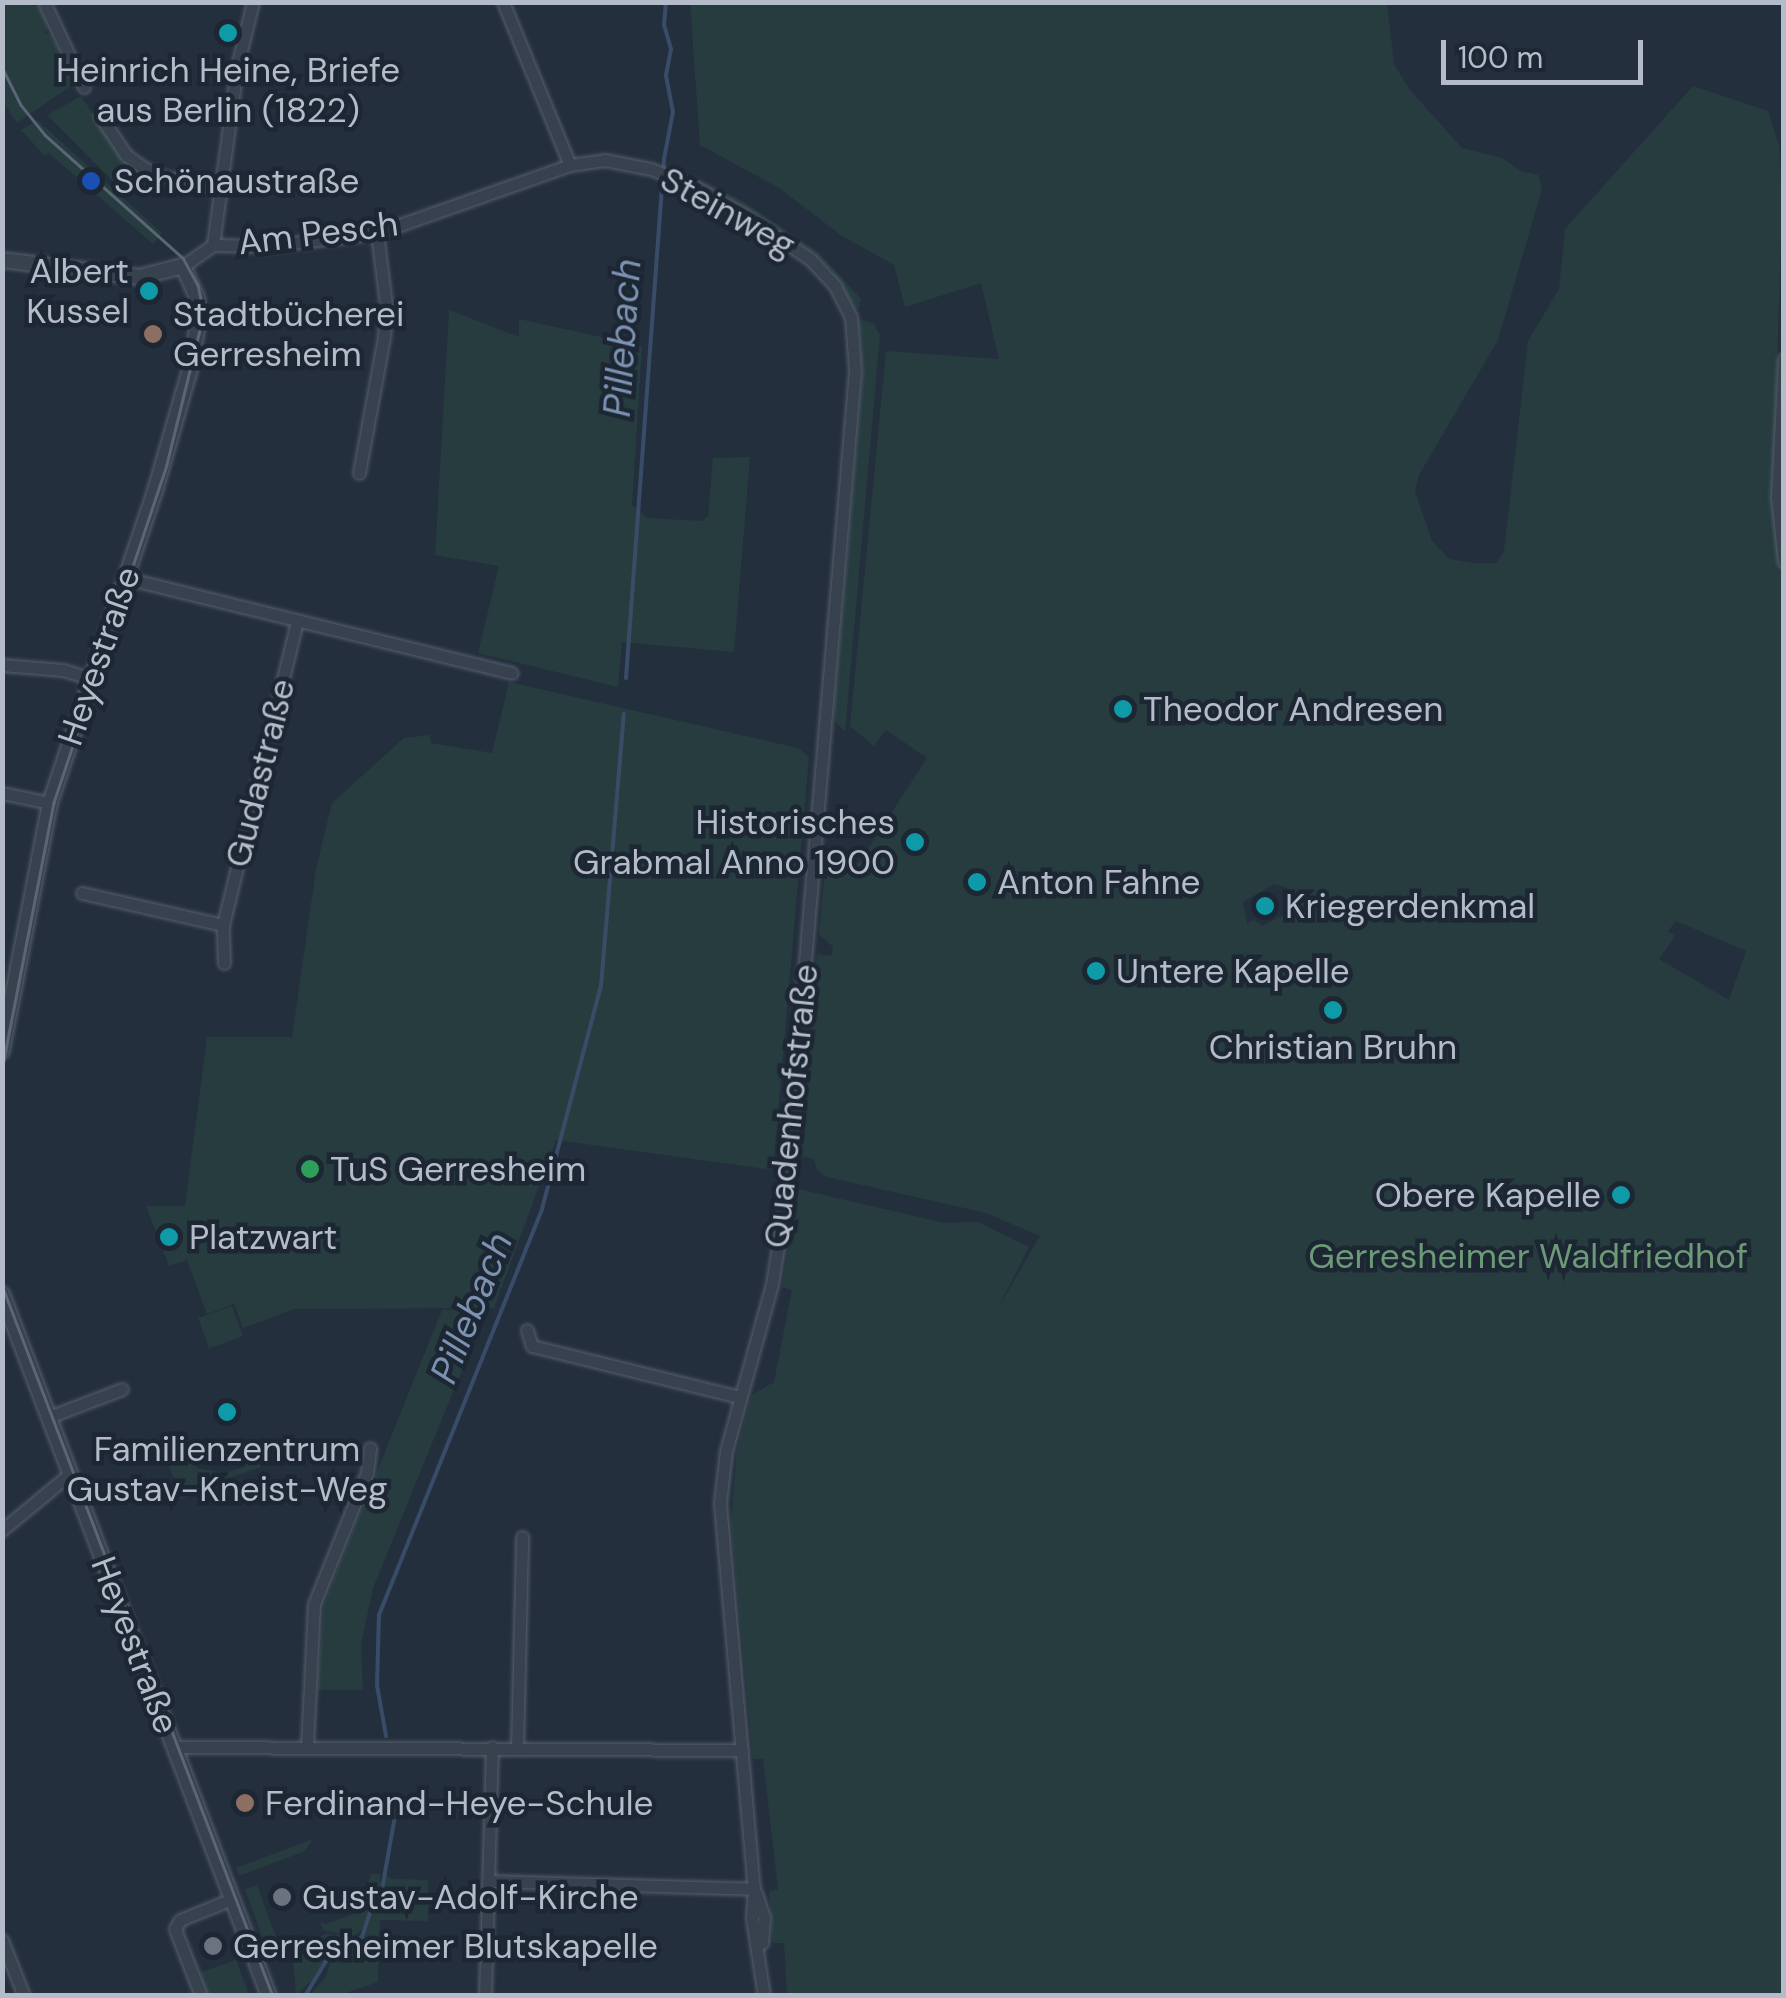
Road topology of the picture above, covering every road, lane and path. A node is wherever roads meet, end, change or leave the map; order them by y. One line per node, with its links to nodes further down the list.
1 (44, 2): 4 (street)
2 (252, 2): 7 (street)
3 (503, 2): 6 (street)
4 (84, 87)
5 (100, 116): 7 (street)
6 (570, 165): 8 (street, Am Pesch); 12 (street, Steinweg)
7 (218, 189): 9 (street)
8 (377, 232): 9 (street, Am Pesch); 14 (street)
9 (213, 245): 11 (street, Am Pesch)
10 (2, 260): 11 (street)
11 (183, 266): 16 (street, Heyestraße)
12 (851, 318): 30 (street, Quadenhofstraße)
13 (1784, 360): 15 (street)
14 (359, 474)
15 (1784, 562)
16 (125, 578): 17 (street); 20 (street, Heyestraße)
17 (297, 621): 19 (street); 24 (street, Gudastraße)
18 (2, 665): 20 (street)
19 (511, 673)
20 (90, 678): 22 (street, Heyestraße)
21 (2, 793): 22 (street)
22 (50, 803): 26 (street, Heyestraße)
23 (82, 893): 24 (street)
24 (222, 925): 25 (street, Gudastraße)
25 (224, 964)
26 (2, 1051)
27 (2, 1294): 31 (street, Heyestraße)
28 (527, 1330): 30 (street)
29 (122, 1388): 31 (street)
30 (740, 1397): 40 (street, Quadenhofstraße)
31 (49, 1417): 33 (street, Heyestraße)
32 (370, 1448): 37 (street)
33 (71, 1473): 34 (street); 36 (street, Heyestraße)
34 (2, 1530)
35 (522, 1537): 39 (street)
36 (174, 1746): 37 (street); 43 (street, Heyestraße)
37 (308, 1747): 38 (street)
38 (492, 1747): 39 (street); 41 (street)
39 (516, 1748): 40 (street)
40 (742, 1750): 42 (street, Quadenhofstraße)
41 (490, 1881): 42 (street); 48 (street)
42 (754, 1889): 49 (street, Quadenhofstraße)
43 (232, 1899): 46 (street); 47 (street, Heyestraße)
44 (2, 1940): 45 (street)
45 (24, 1996)
46 (201, 1996)
47 (269, 1996)
48 (485, 1996)
49 (764, 1996)

